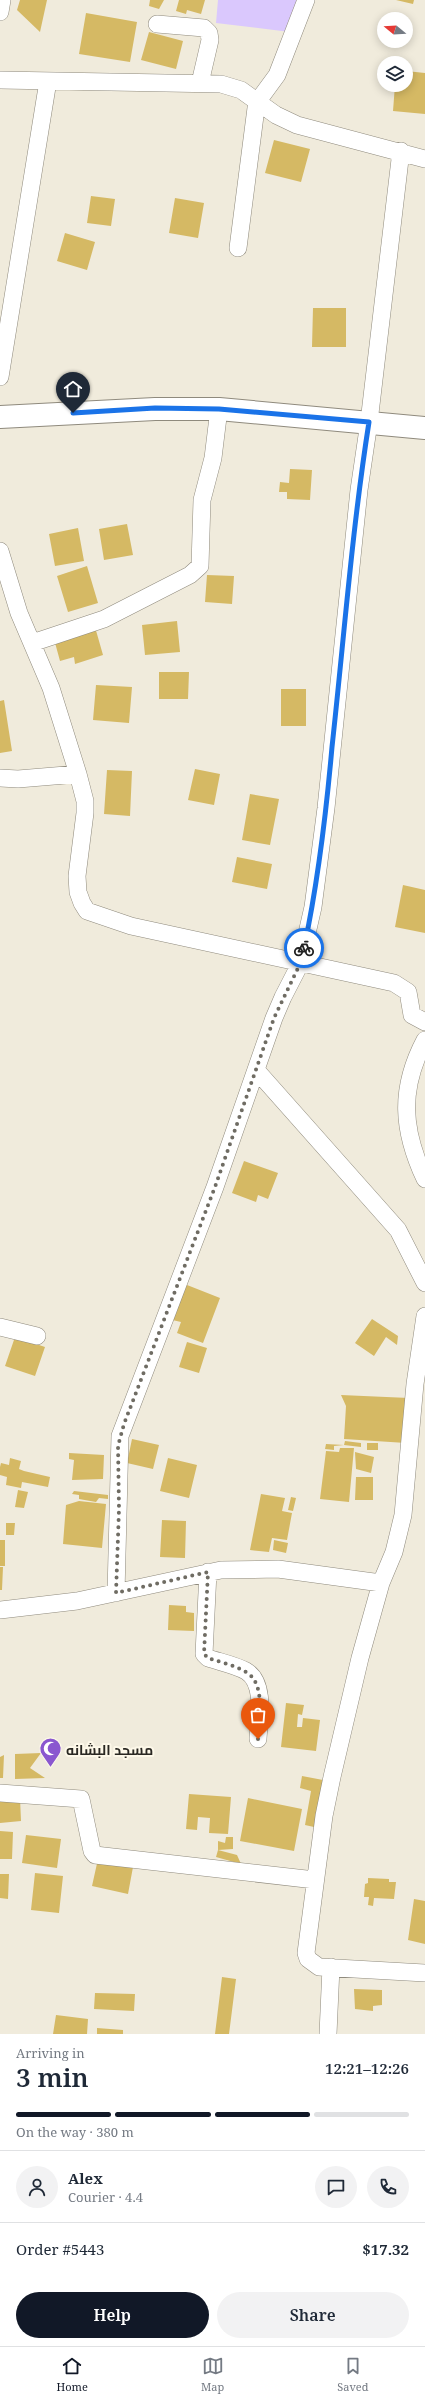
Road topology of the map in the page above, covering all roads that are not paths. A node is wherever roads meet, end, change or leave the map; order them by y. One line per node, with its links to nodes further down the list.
1 (2, 0): 3 (street)
2 (306, 0): 8 (street)
3 (0, 12)
4 (157, 24): 7 (street)
5 (0, 80): 6 (street)
6 (48, 81): 7 (street); 12 (street)
7 (200, 83): 8 (street)
8 (258, 101): 9 (street); 11 (street)
9 (401, 151): 10 (street); 15 (street)
10 (425, 159)
11 (238, 248)
12 (0, 377)
13 (219, 409): 14 (main road); 15 (main road); 18 (street)
14 (0, 417)
15 (369, 422): 16 (main road); 21 (street)
16 (425, 428)
17 (0, 551): 18 (street)
18 (32, 643): 19 (street)
19 (78, 774): 20 (street); 21 (street)
20 (0, 778)
21 (300, 964): 22 (street); 24 (street)
22 (425, 1022)
23 (425, 1040): 25 (street)
24 (256, 1070): 26 (street); 33 (street)
25 (425, 1179)
26 (425, 1283)
27 (425, 1316): 30 (street)
28 (0, 1327): 29 (street)
29 (37, 1336)
30 (420, 1384): 32 (street)
31 (208, 1572): 32 (street); 33 (street); 35 (street)
32 (381, 1583): 37 (street)
33 (116, 1593): 34 (street)
34 (0, 1610)
35 (258, 1739)
36 (0, 1793): 37 (street)
37 (315, 1880): 38 (street)
38 (331, 1967): 39 (street); 40 (street)
39 (425, 1973)
40 (328, 2034)

